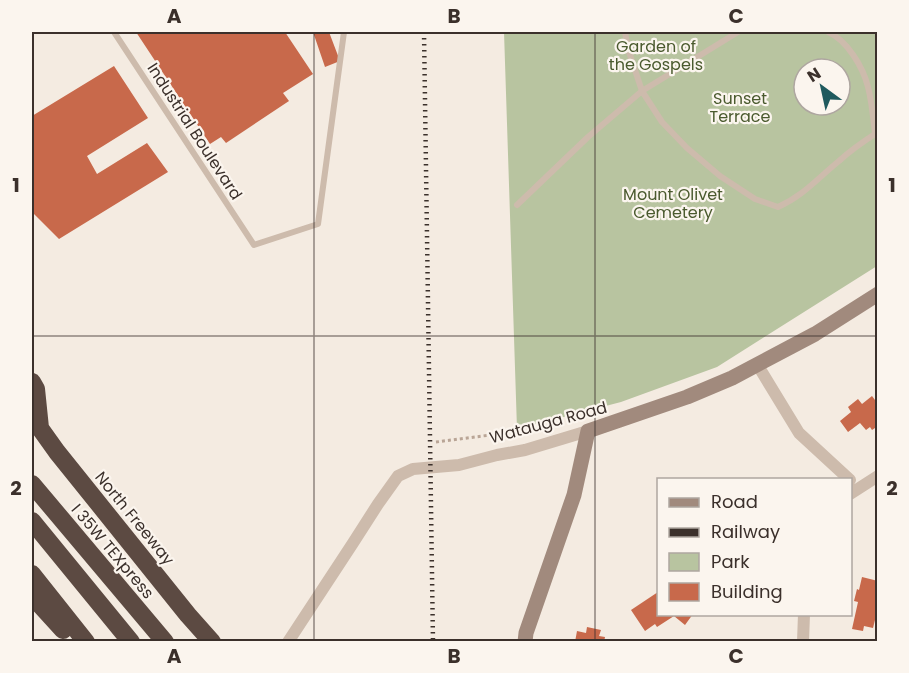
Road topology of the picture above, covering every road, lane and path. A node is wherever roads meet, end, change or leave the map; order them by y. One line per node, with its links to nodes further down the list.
1 (114, 32): 2 (lane, Industrial Boulevard)
2 (344, 32)
3 (625, 32): 6 (lane)
4 (738, 32): 6 (lane)
5 (828, 32): 7 (lane)
6 (642, 91): 7 (lane); 8 (lane)
7 (876, 132)
8 (517, 205)
9 (878, 294): 10 (street, Watauga Road)
10 (757, 364): 13 (street, Watauga Road); 17 (street)
11 (32, 382): 12 (highway)
12 (34, 425): 29 (highway, North Freeway)
13 (588, 431): 15 (street, Watauga Road); 31 (street)
14 (436, 442): 15 (path)
15 (511, 452): 30 (street, Watauga Road)
16 (878, 476): 19 (street)
17 (846, 478)
18 (32, 484): 28 (highway, I 35W TEXpress)
19 (853, 485)
20 (32, 521): 27 (highway)
21 (32, 574): 26 (highway)
22 (32, 596): 25 (highway)
23 (804, 616): 24 (street)
24 (800, 641)
25 (76, 642)
26 (86, 642)
27 (131, 642)
28 (165, 642)
29 (212, 642)
30 (288, 642)
31 (525, 642)

